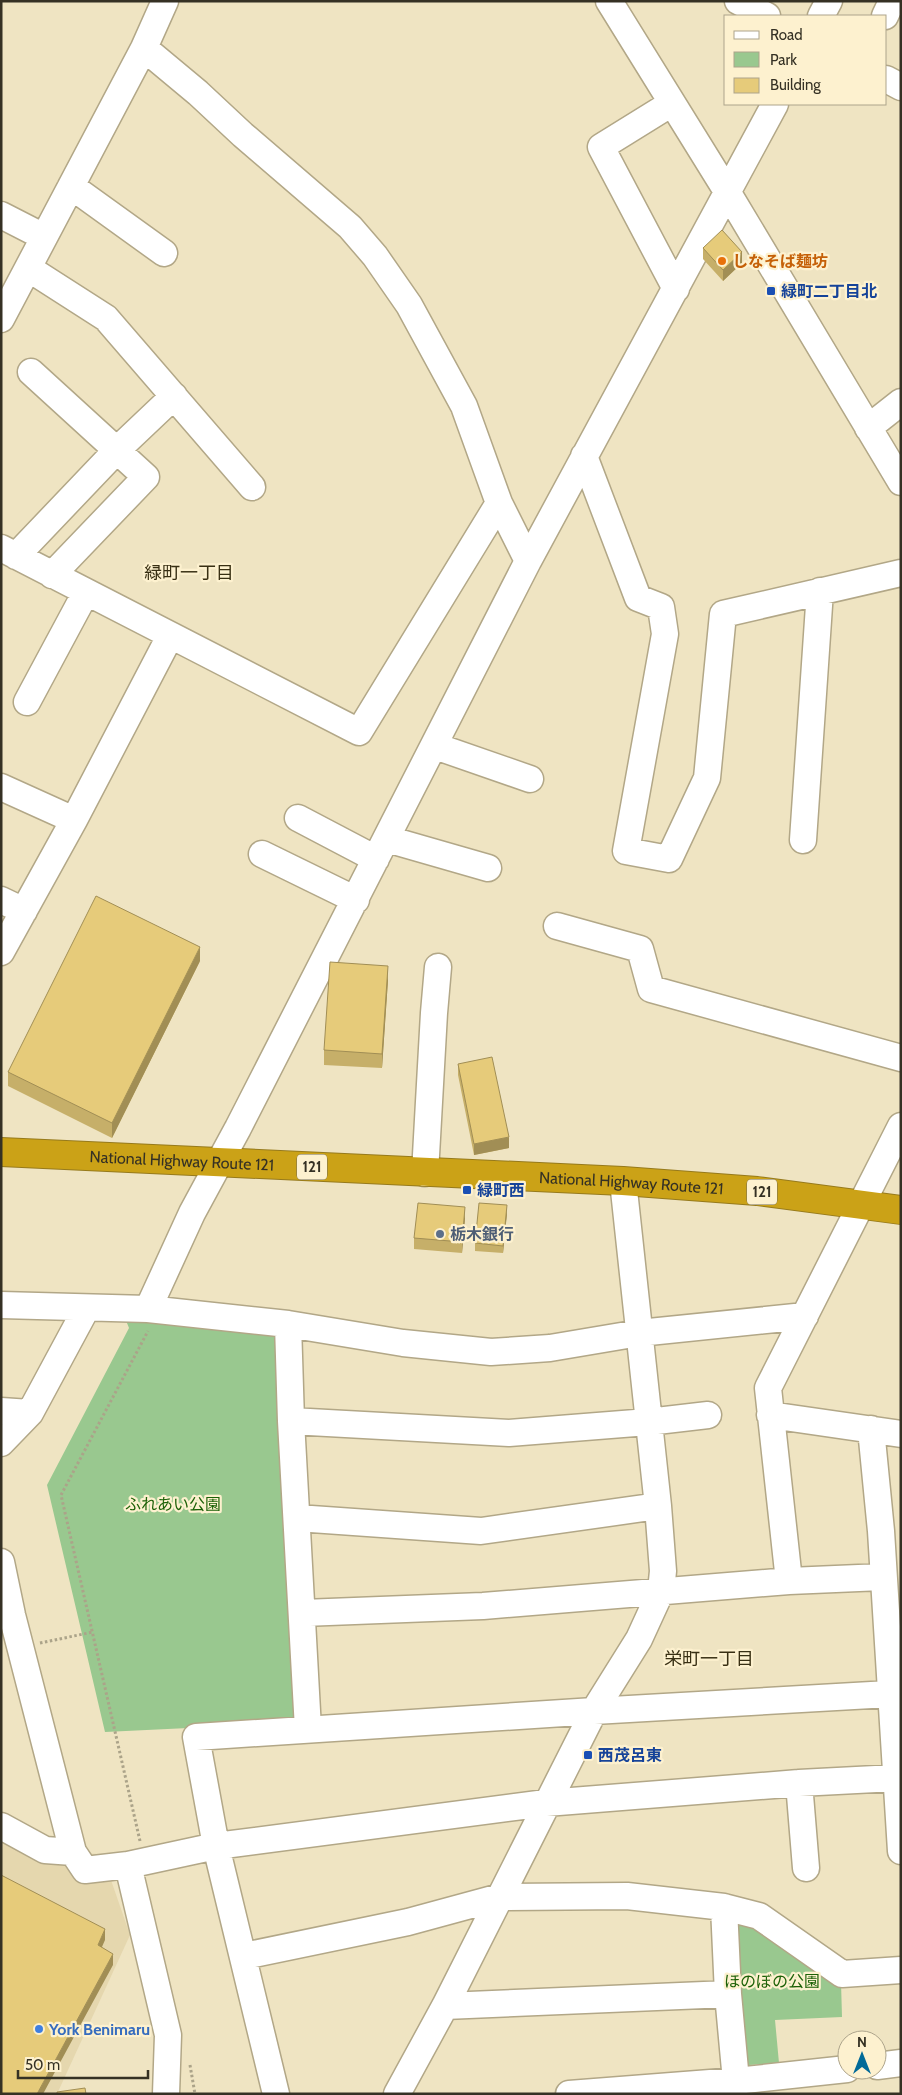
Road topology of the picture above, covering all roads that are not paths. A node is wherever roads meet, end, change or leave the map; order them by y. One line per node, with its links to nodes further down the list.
1 (165, 1): 9 (street)
2 (609, 1): 12 (street)
3 (738, 1): 6 (street)
4 (829, 1): 7 (street)
5 (892, 1): 8 (street)
6 (765, 15)
7 (822, 15)
8 (885, 15)
9 (144, 48): 14 (street); 30 (street)
10 (887, 80): 11 (street)
11 (901, 87)
12 (672, 103): 15 (street); 20 (street)
13 (774, 105): 15 (street)
14 (71, 186): 17 (street); 18 (street)
15 (728, 193): 20 (street); 25 (street)
16 (1, 215): 17 (street)
17 (44, 237): 19 (street)
18 (164, 253)
19 (28, 268): 21 (street); 23 (street)
20 (676, 289): 27 (street)
21 (1, 319)
22 (31, 372): 26 (street)
23 (174, 396): 26 (street); 29 (street)
24 (901, 402): 25 (street)
25 (868, 428): 28 (street)
26 (117, 450): 31 (street); 34 (street)
27 (584, 456): 32 (street); 35 (street)
28 (901, 482)
29 (252, 487)
30 (499, 502): 32 (street); 37 (street)
31 (9, 552): 34 (street)
32 (528, 561): 39 (street)
33 (901, 573): 35 (street)
34 (52, 575): 36 (street)
35 (820, 591): 44 (street)
36 (86, 592): 37 (street); 38 (street)
37 (170, 636): 43 (street)
38 (27, 702)
39 (435, 746): 40 (street); 45 (street)
40 (530, 779)
41 (1, 787): 43 (street)
42 (298, 818): 45 (street)
43 (74, 820): 49 (street)
44 (804, 840)
45 (382, 849): 47 (street); 48 (street)
46 (262, 854): 48 (street)
47 (488, 868)
48 (356, 900): 56 (street)
49 (12, 906): 51 (street)
50 (557, 926): 53 (street)
51 (1, 952)
52 (438, 966): 57 (street)
53 (901, 1058)
54 (901, 1126): 59 (street)
55 (1, 1152): 56 (highway, National Highway Route 121 / 121)
56 (219, 1162): 57 (highway, National Highway Route 121 / 121); 64 (street)
57 (425, 1173): 58 (highway, National Highway Route 121 / 121)
58 (623, 1182): 59 (highway, National Highway Route 121 / 121); 66 (street)
59 (862, 1205): 60 (highway, National Highway Route 121 / 121); 63 (street)
60 (901, 1210)
61 (1, 1305): 62 (street)
62 (86, 1309): 64 (street); 68 (street)
63 (805, 1316): 66 (street); 70 (street)
64 (149, 1318): 65 (street)
65 (288, 1324): 66 (street); 71 (street)
66 (639, 1333): 72 (street)
67 (1, 1411): 68 (street)
68 (30, 1414): 75 (street)
69 (708, 1415): 72 (street)
70 (770, 1415): 73 (street); 81 (street)
71 (291, 1421): 72 (street); 77 (street)
72 (648, 1422): 76 (street)
73 (871, 1429): 74 (street); 78 (street)
74 (901, 1434)
75 (1, 1442)
76 (658, 1506): 77 (street); 82 (street)
77 (297, 1518): 83 (street)
78 (891, 1531): 80 (street)
79 (1, 1562): 85 (street)
80 (882, 1577): 81 (street); 84 (street)
81 (788, 1581): 82 (street)
82 (661, 1591): 83 (street); 87 (street)
83 (303, 1613): 88 (street)
84 (893, 1636): 86 (street)
85 (11, 1650): 97 (street)
86 (890, 1694): 87 (street); 89 (street)
87 (594, 1711): 88 (street); 92 (street)
88 (308, 1729): 95 (street)
89 (896, 1735): 90 (street)
90 (895, 1778): 91 (street); 94 (street)
91 (799, 1783): 92 (street); 99 (street)
92 (546, 1803): 95 (street); 100 (street)
93 (1, 1826): 97 (street)
94 (901, 1843): 96 (street)
95 (216, 1846): 98 (street); 102 (street)
96 (901, 1851)
97 (73, 1852): 98 (street)
98 (135, 1857): 110 (street)
99 (806, 1868)
100 (500, 1897): 101 (street); 102 (street); 105 (street)
101 (724, 1907): 103 (street); 104 (street)
102 (244, 1956): 111 (street)
103 (901, 1970)
104 (728, 1994): 105 (street); 109 (street)
105 (444, 2006): 112 (street)
106 (901, 2064): 107 (street)
107 (887, 2065)
108 (837, 2070): 109 (street)
109 (736, 2081): 113 (street)
110 (166, 2094)
111 (276, 2094)
112 (397, 2094)
113 (569, 2094)

